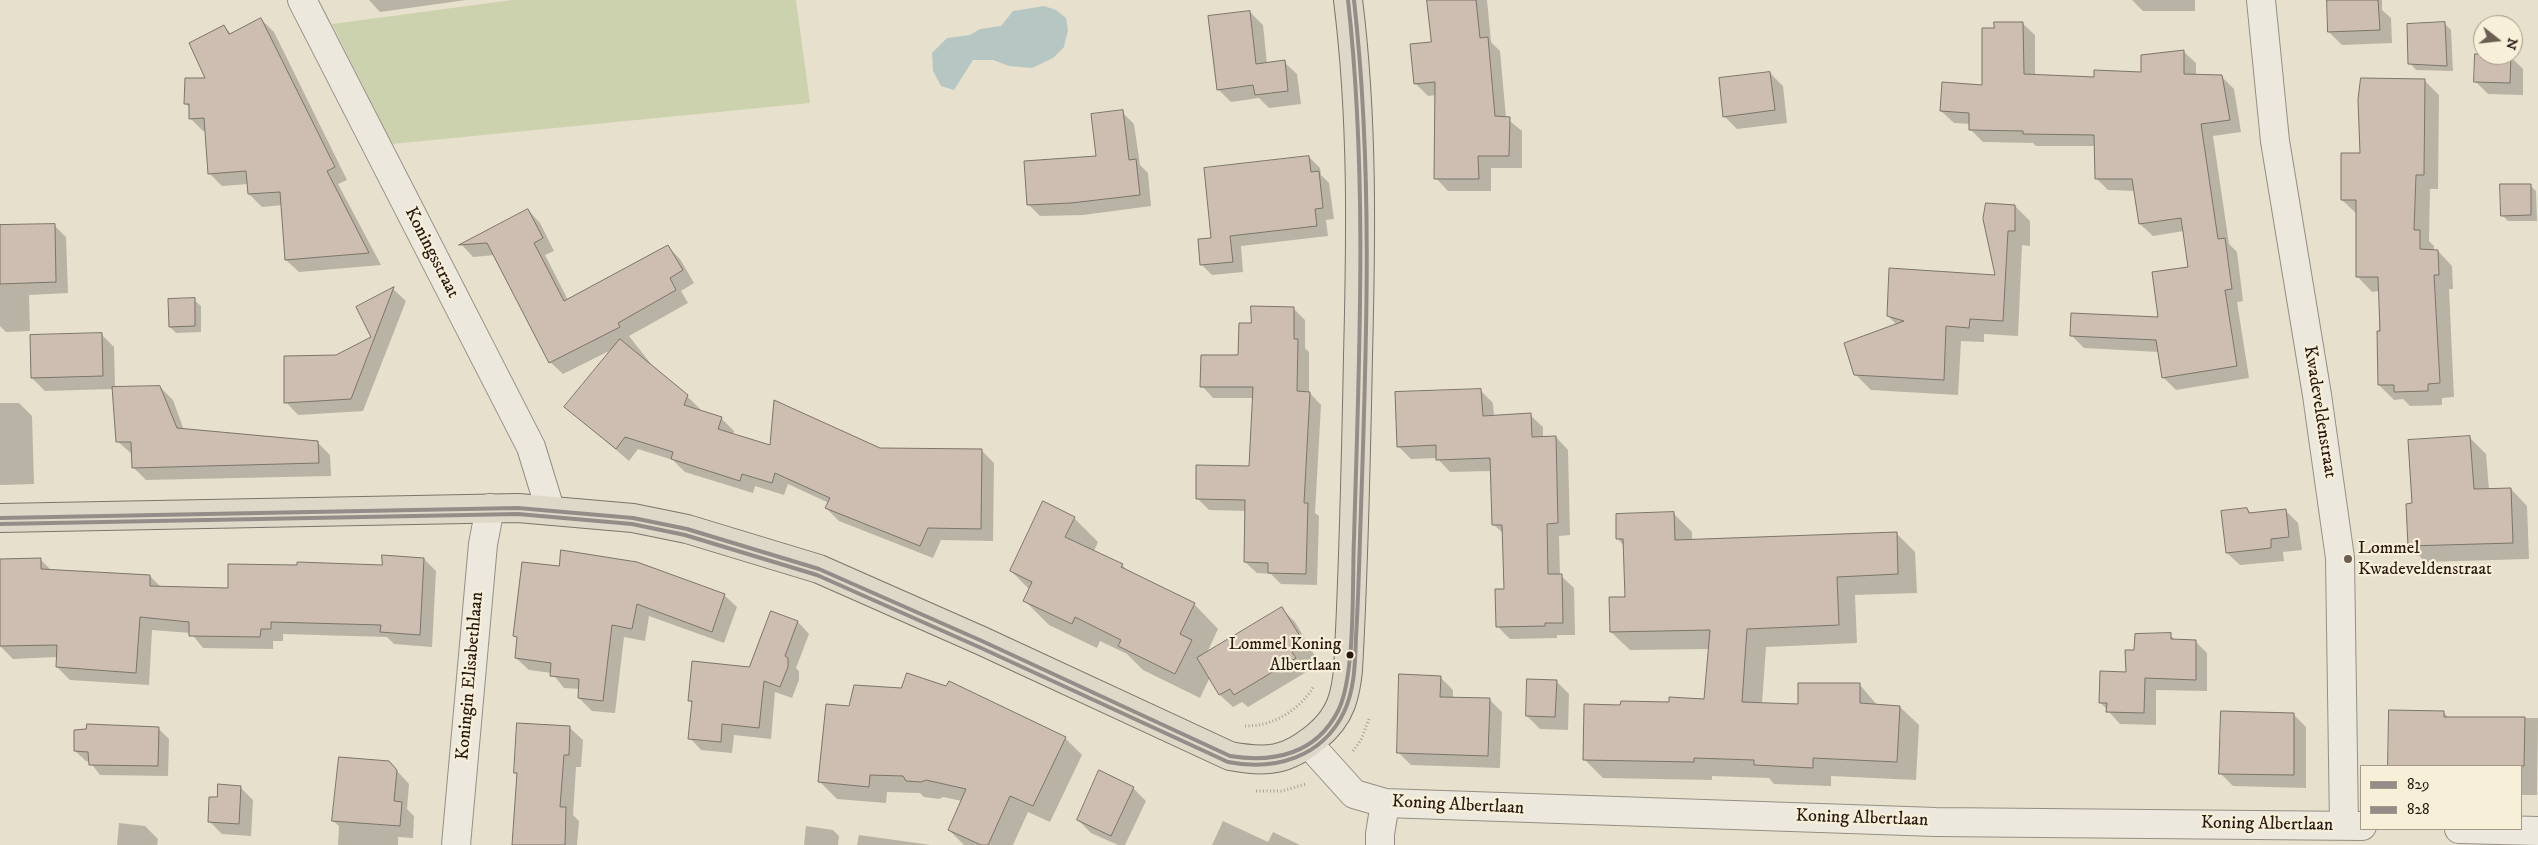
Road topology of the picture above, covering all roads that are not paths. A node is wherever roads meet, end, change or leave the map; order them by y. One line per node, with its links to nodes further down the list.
1 (302, 0): 5 (street, Koningsstraat)
2 (1348, 0): 7 (main road)
3 (2261, 0): 9 (street, Kwadeveldenstraat)
4 (490, 508): 5 (main road); 6 (main road); 12 (street, Koningin Elisabethlaan)
5 (550, 510): 7 (main road)
6 (0, 518)
7 (1308, 743): 8 (street, Koning Albertlaan)
8 (1385, 803): 9 (street, Koning Albertlaan); 13 (street)
9 (2353, 826)
10 (2498, 830): 11 (street)
11 (2538, 831)
12 (456, 845)
13 (1380, 845)

